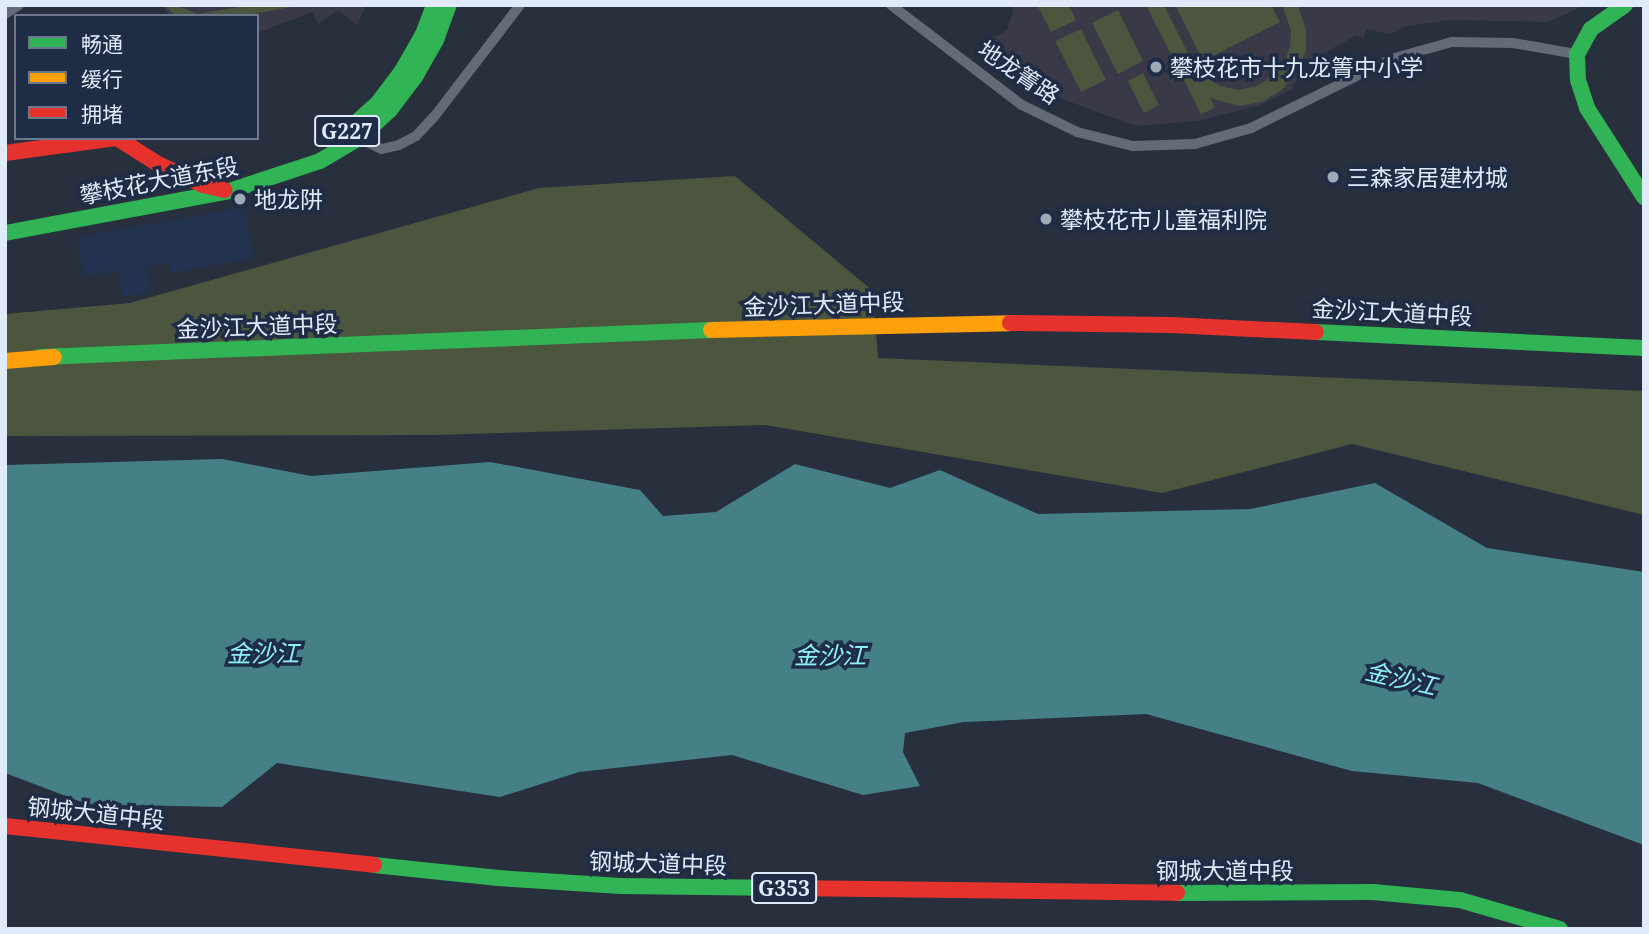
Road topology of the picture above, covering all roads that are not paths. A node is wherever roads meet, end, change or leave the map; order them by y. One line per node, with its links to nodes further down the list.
1 (19, 5): 7 (street)
2 (434, 5): 13 (main road, 攀枝花大道东段 / G227)
3 (449, 5): 9 (main road, 攀枝花大道东段 / G227)
4 (520, 5): 9 (street)
5 (891, 5): 8 (street, 地龙箐路)
6 (1625, 5): 8 (main road)
7 (5, 14)
8 (1577, 54): 15 (main road)
9 (359, 138): 14 (main road, 攀枝花大道东段 / G227)
10 (102, 140): 12 (main road)
11 (120, 140): 13 (main road)
12 (5, 153)
13 (203, 185): 14 (main road); 16 (main road, 攀枝花大道东段 / G227)
14 (229, 191): 17 (main road, 攀枝花大道东段 / G227)
15 (1644, 197)
16 (5, 222)
17 (5, 233)
18 (1644, 348): 19 (main road, 金沙江大道中段)
19 (5, 359)
20 (5, 826): 21 (main road, 钢城大道中段 / G353)
21 (1560, 929)

